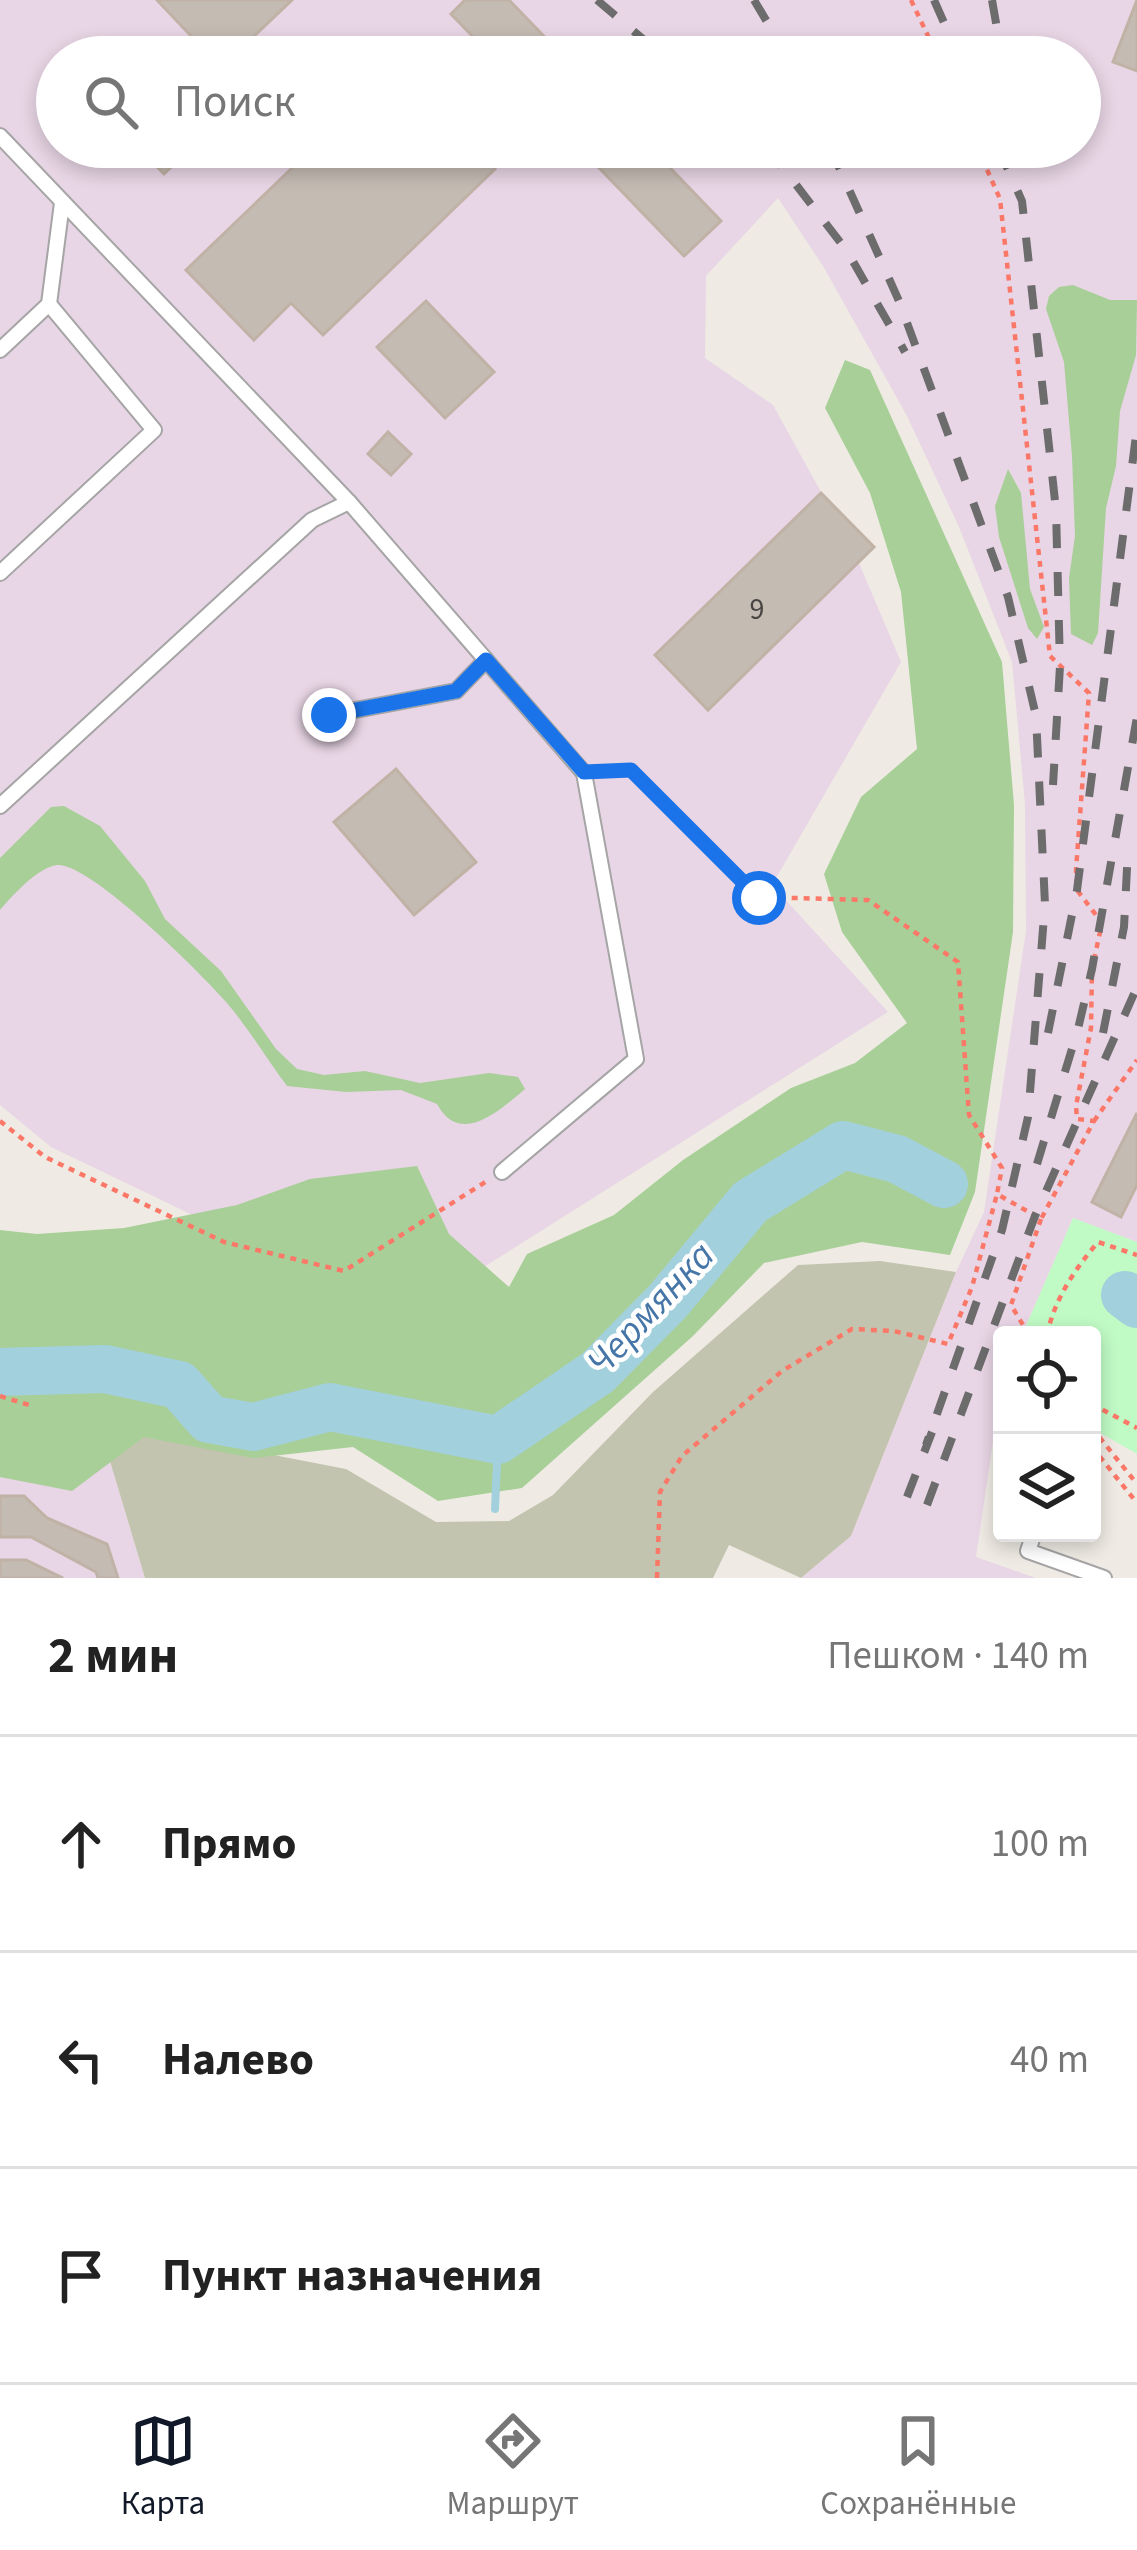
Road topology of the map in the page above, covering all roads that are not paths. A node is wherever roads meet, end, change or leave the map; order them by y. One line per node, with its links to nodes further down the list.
1 (0, 136): 2 (lane)
2 (62, 203): 3 (lane); 5 (lane)
3 (49, 304): 4 (lane); 6 (lane)
4 (0, 350)
5 (350, 502): 7 (lane); 9 (lane)
6 (0, 573)
7 (486, 660): 8 (lane); 10 (lane)
8 (329, 715)
9 (0, 806)
10 (502, 1172)
11 (1031, 1542): 12 (lane)
12 (1104, 1578)

